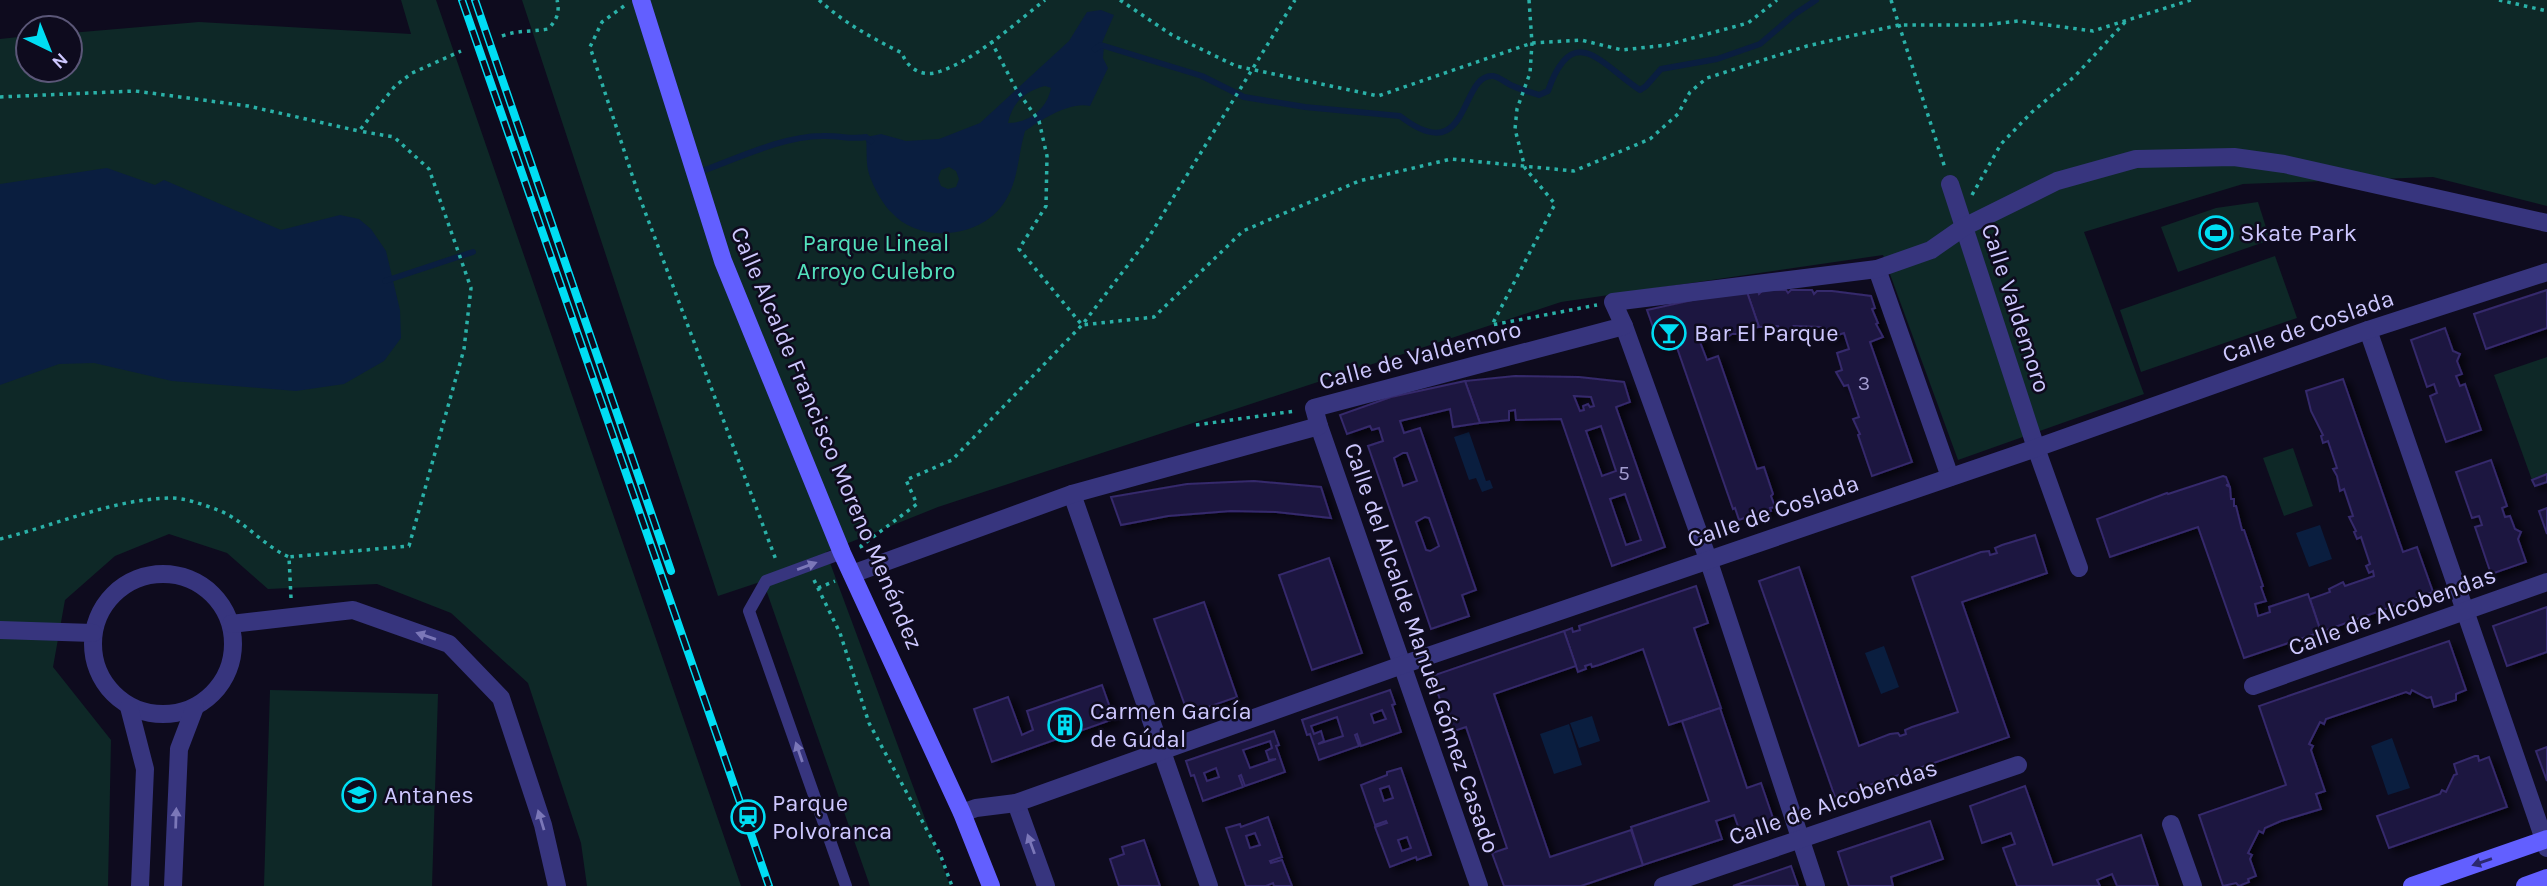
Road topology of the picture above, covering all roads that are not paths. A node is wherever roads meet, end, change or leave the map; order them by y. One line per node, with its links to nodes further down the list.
1 (636, 1): 13 (street, Calle Alcalde Francisco Moreno Menéndez)
2 (1950, 184): 3 (street, Calle Valdemoro)
3 (1962, 220): 4 (street); 5 (street); 10 (street, Calle Valdemoro)
4 (2547, 223)
5 (1877, 269): 7 (street); 11 (street)
6 (2547, 272): 8 (street, Calle de Coslada)
7 (1624, 326): 9 (street, Calle de Valdemoro); 14 (street)
8 (2368, 330): 10 (street, Calle de Coslada); 18 (street)
9 (1320, 426): 12 (street, Calle de Valdemoro); 22 (street, Calle del Alcalde Manuel Gómez Casado)
10 (2036, 448): 11 (street, Calle de Coslada); 15 (street, Calle Valdemoro)
11 (1950, 477): 14 (street, Calle de Coslada)
12 (1072, 494): 16 (street, Calle de Valdemoro); 26 (street)
13 (842, 553): 16 (street, Calle Alcalde Francisco Moreno Menéndez); 37 (lane, one-way to 13)
14 (1708, 559): 22 (street, Calle de Coslada); 31 (street)
15 (2079, 568)
16 (861, 571): 29 (street, Calle Alcalde Francisco Moreno Menéndez)
17 (2547, 582): 18 (street, Calle de Alcobendas)
18 (2465, 610): 23 (street, Calle de Alcobendas); 32 (street)
19 (231, 624): 21 (street); 25 (street); 36 (street, one-way to 19)
20 (0, 630): 21 (street)
21 (93, 634): 24 (street)
22 (1402, 665): 26 (street, Calle de Coslada); 41 (street, Calle del Alcalde Manuel Gómez Casado)
23 (2253, 686)
24 (129, 707): 25 (street); 34 (street)
25 (195, 707): 35 (street, one-way to 25)
26 (1161, 751): 28 (street, Calle de Coslada); 40 (street)
27 (2018, 765): 31 (street, Calle de Alcobendas)
28 (1016, 803): 29 (street, Calle de Coslada); 39 (street, one-way to 28)
29 (962, 813): 38 (street, Calle Alcalde Francisco Moreno Menéndez)
30 (2171, 824): 44 (street)
31 (1799, 839): 42 (street, Calle de Alcobendas); 43 (street)
32 (2546, 843): 45 (street, one-way to 45)
33 (2547, 878): 46 (street)
34 (140, 886)
35 (173, 886)
36 (557, 886)
37 (846, 886)
38 (991, 886)
39 (1046, 886)
40 (1209, 886)
41 (1479, 886)
42 (1663, 886)
43 (1816, 886)
44 (2193, 886)
45 (2412, 886)
46 (2525, 886)

